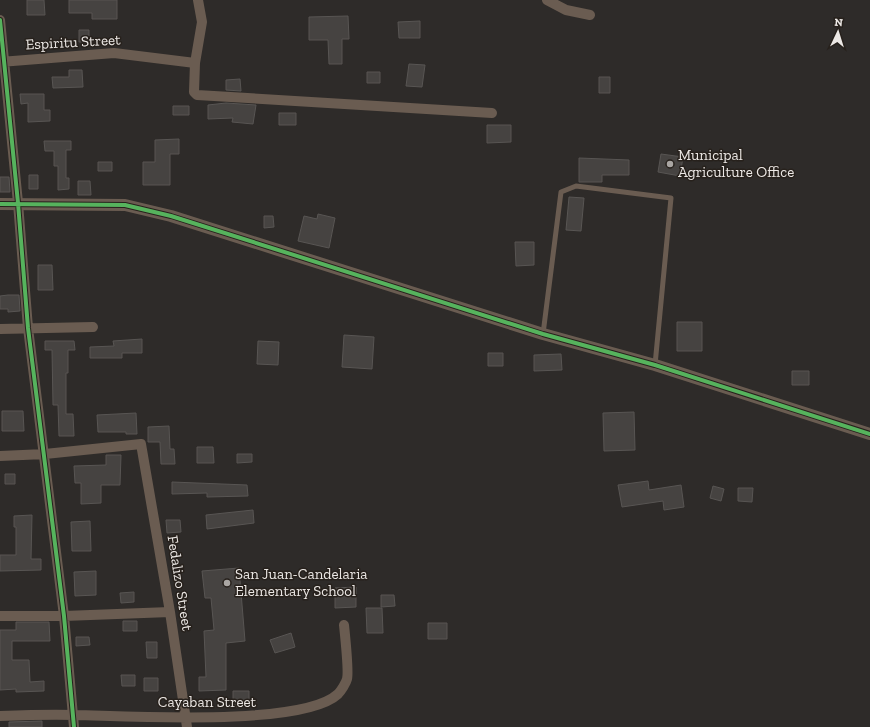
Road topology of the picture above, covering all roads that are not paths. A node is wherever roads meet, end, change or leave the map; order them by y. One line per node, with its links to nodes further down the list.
1 (198, 0): 6 (street)
2 (547, 0): 3 (street)
3 (590, 15)
4 (0, 20): 5 (street)
5 (2, 61): 6 (street, Espiritu Street); 8 (street)
6 (195, 63): 7 (street)
7 (492, 113)
8 (18, 203): 9 (street); 11 (street); 13 (street)
9 (0, 204)
10 (93, 327): 11 (street)
11 (28, 328): 12 (street); 16 (street)
12 (0, 329)
13 (543, 334): 14 (street); 14 (lane)
14 (655, 365): 15 (street)
15 (870, 434)
16 (45, 454): 17 (street); 18 (street, Fedalizo Street); 20 (street)
17 (0, 456)
18 (170, 612): 20 (street); 24 (street, Fedalizo Street)
19 (0, 616): 20 (street)
20 (64, 616): 22 (street)
21 (344, 624): 24 (street, Cayaban Street)
22 (74, 715): 23 (street, Cayaban Street); 24 (street, Cayaban Street); 25 (street)
23 (0, 716)
24 (186, 723)
25 (74, 727)

